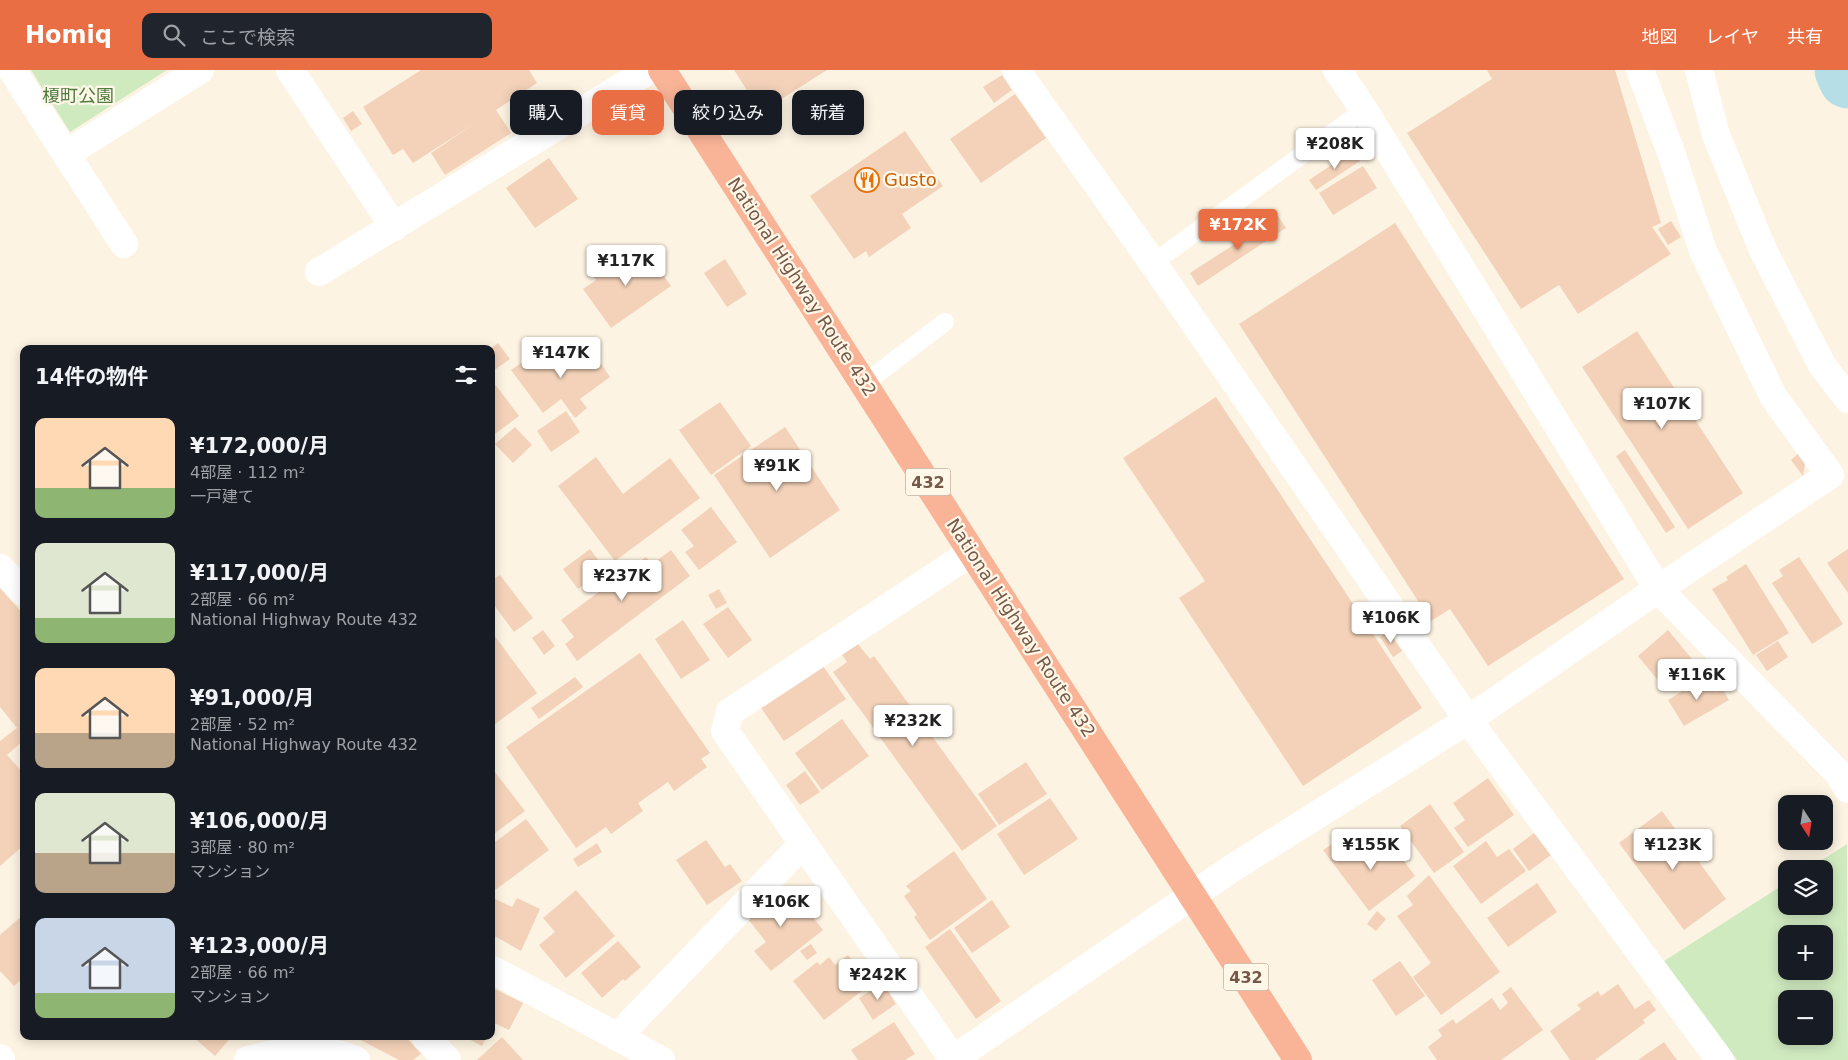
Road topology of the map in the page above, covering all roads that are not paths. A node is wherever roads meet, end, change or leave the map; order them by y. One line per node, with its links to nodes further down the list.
1 (12, 70): 11 (street)
2 (200, 70): 11 (street)
3 (290, 70): 12 (street)
4 (649, 70): 12 (street)
5 (662, 70): 17 (highway, National Highway Route 432 / 432)
6 (1016, 70): 14 (street)
7 (1337, 70): 10 (street)
8 (1640, 70): 22 (street)
9 (1699, 70): 18 (street)
10 (1364, 110): 14 (lane); 22 (street)
11 (66, 154): 13 (street)
12 (394, 227): 15 (street)
13 (124, 244)
14 (1153, 263): 23 (street)
15 (319, 272)
16 (944, 322): 17 (lane)
17 (865, 383): 19 (highway, National Highway Route 432 / 432)
18 (1848, 399)
19 (972, 552): 25 (street); 26 (highway, National Highway Route 432 / 432)
20 (0, 568): 21 (street)
21 (20, 588)
22 (1658, 589): 23 (street); 24 (street)
23 (1468, 720): 26 (street); 36 (street)
24 (1845, 777)
25 (803, 844): 28 (street); 34 (street)
26 (1192, 895): 34 (street); 35 (highway, National Highway Route 432 / 432)
27 (495, 971): 28 (street)
28 (618, 1037): 33 (street)
29 (429, 1040): 32 (street)
30 (248, 1060): 31 (street)
31 (356, 1060)
32 (447, 1060)
33 (661, 1060)
34 (953, 1060)
35 (1298, 1060)
36 (1720, 1060)

